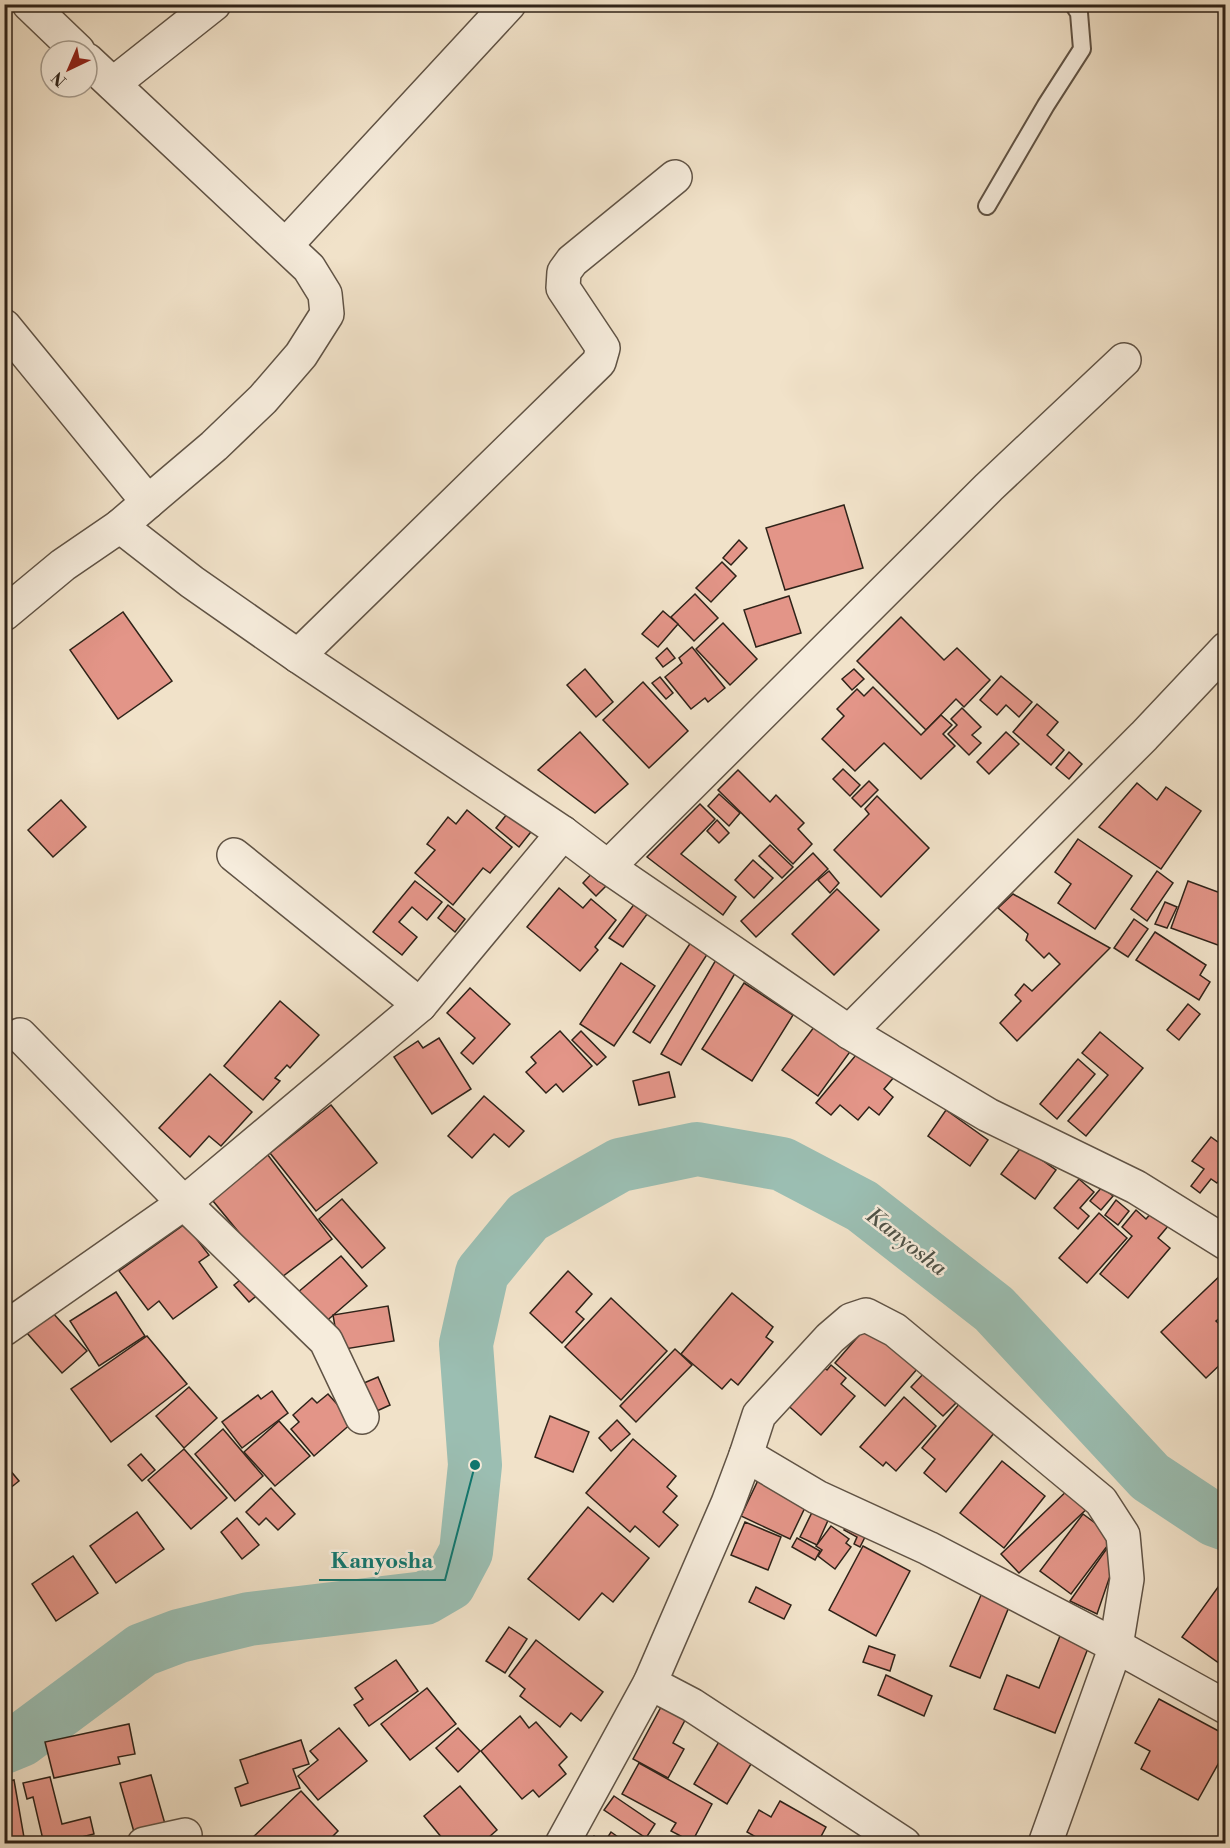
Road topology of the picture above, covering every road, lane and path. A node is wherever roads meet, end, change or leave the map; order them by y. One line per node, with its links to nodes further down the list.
1 (17, 4): 6 (street)
2 (29, 4): 7 (street)
3 (214, 4): 9 (street)
4 (509, 4): 12 (street)
5 (1073, 4): 11 (lane)
6 (4, 12)
7 (65, 39)
8 (99, 71): 9 (street)
9 (113, 84): 12 (street)
10 (675, 177): 19 (street)
11 (987, 206)
12 (286, 245): 15 (street)
13 (4, 326): 15 (street)
14 (1124, 360): 22 (street)
15 (148, 502): 16 (street)
16 (120, 526): 17 (street); 19 (street)
17 (4, 614)
18 (1226, 649): 24 (street)
19 (298, 656): 20 (street)
20 (563, 833): 22 (street); 23 (street)
21 (234, 855): 23 (street)
22 (608, 867): 24 (street)
23 (420, 1005): 26 (street)
24 (849, 1032): 27 (street)
25 (20, 1035): 26 (street)
26 (184, 1203): 28 (street); 29 (street)
27 (1226, 1243)
28 (4, 1329)
29 (362, 1417)
30 (746, 1455): 31 (street); 31 (street); 32 (street)
31 (1116, 1646): 33 (street); 38 (street)
32 (650, 1683): 36 (street); 37 (street)
33 (1226, 1707)
34 (185, 1835): 35 (street)
35 (144, 1844)
36 (562, 1844)
37 (904, 1844)
38 (1045, 1844)

